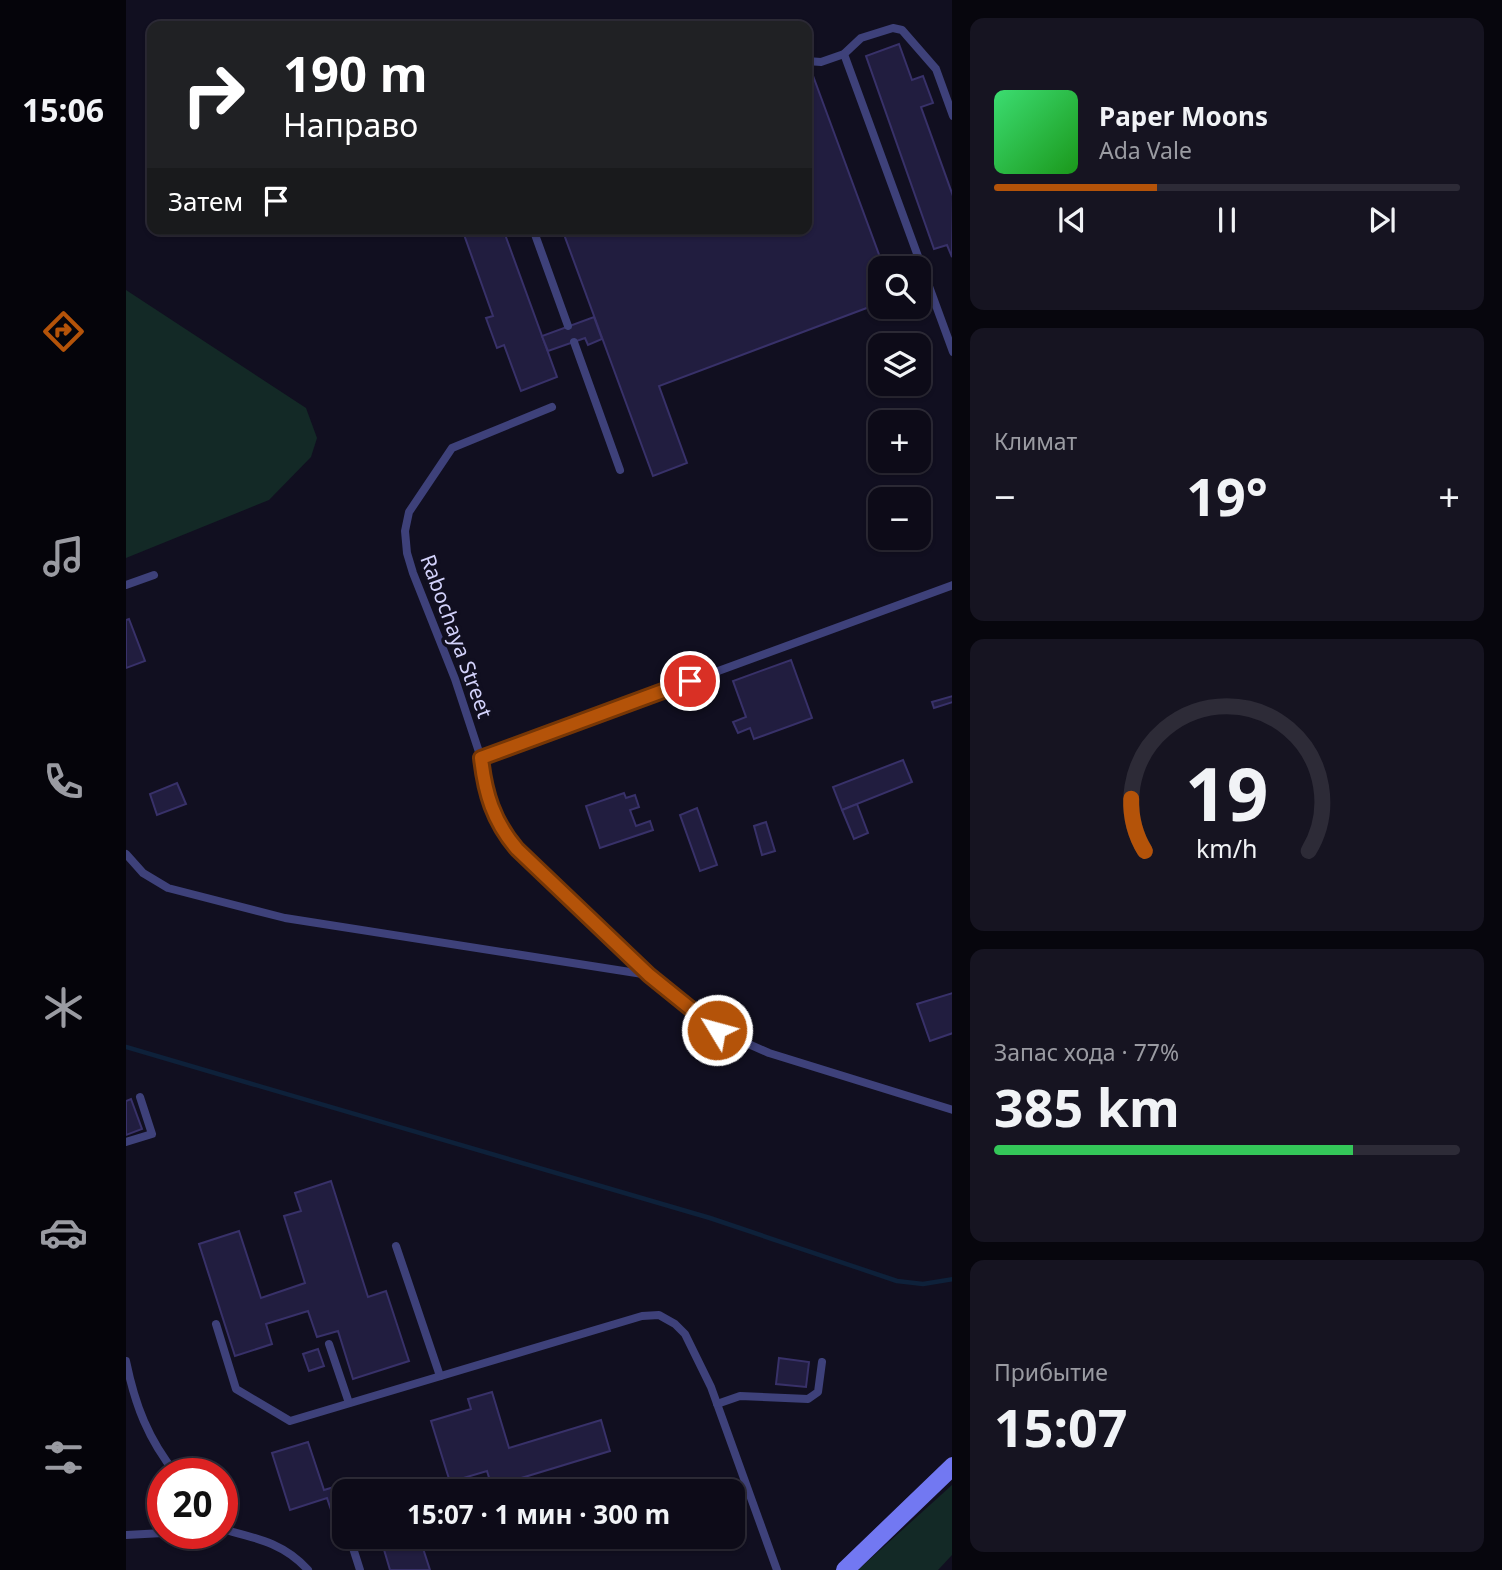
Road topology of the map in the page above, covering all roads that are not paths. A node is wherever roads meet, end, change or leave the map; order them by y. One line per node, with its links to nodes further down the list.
1 (844, 54): 2 (lane); 3 (lane); 7 (lane)
2 (812, 61)
3 (952, 114)
4 (535, 235): 5 (lane)
5 (568, 326)
6 (574, 342): 9 (lane)
7 (952, 349)
8 (552, 407): 13 (lane, Rabochaya Street)
9 (621, 470)
10 (154, 575): 11 (lane)
11 (126, 585)
12 (952, 585): 13 (lane)
13 (481, 758): 15 (lane, Rabochaya Street)
14 (126, 855): 15 (lane)
15 (649, 975): 17 (lane, Rabochaya Street)
16 (140, 1097): 18 (lane)
17 (952, 1110)
18 (126, 1142)
19 (396, 1246): 24 (lane)
20 (216, 1324): 25 (lane)
21 (329, 1344): 25 (lane)
22 (126, 1361): 27 (lane)
23 (822, 1362): 26 (lane)
24 (440, 1376): 25 (lane); 26 (lane)
25 (349, 1403)
26 (717, 1404): 35 (lane)
27 (164, 1458)
28 (952, 1467): 36 (street)
29 (238, 1533): 33 (lane)
30 (147, 1534): 31 (lane)
31 (126, 1535)
32 (352, 1549): 34 (lane)
33 (307, 1570)
34 (360, 1570)
35 (777, 1570)
36 (845, 1570)

